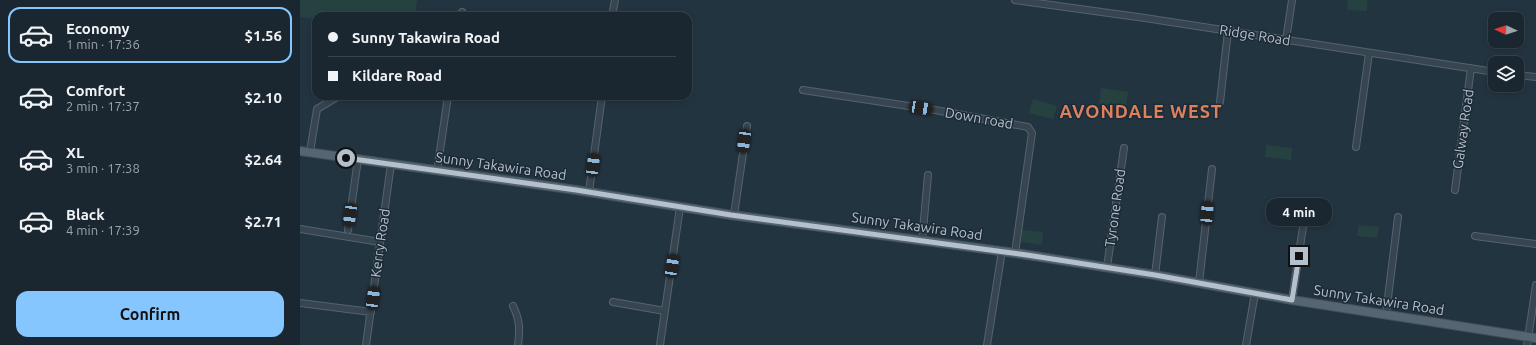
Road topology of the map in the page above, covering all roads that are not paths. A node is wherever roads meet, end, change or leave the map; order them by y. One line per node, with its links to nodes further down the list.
1 (615, 0): 4 (street)
2 (1015, 0): 5 (street, Ridge Road)
3 (1292, 0): 6 (street)
4 (613, 12)
5 (1228, 31): 6 (street, Ridge Road); 16 (street)
6 (1286, 40): 7 (street, Ridge Road)
7 (1369, 53): 8 (street, Ridge Road); 18 (street)
8 (1471, 68): 9 (street, Ridge Road); 27 (street, Galway Road)
9 (1488, 71)
10 (1524, 76): 11 (street)
11 (1536, 77)
12 (803, 90): 41 (street, Down road)
13 (332, 100): 21 (street)
14 (447, 100): 25 (street)
15 (601, 100): 28 (street)
16 (1220, 102)
17 (747, 126): 30 (street)
18 (1356, 147)
19 (1124, 148): 42 (street, Tyrone Road)
20 (300, 151): 21 (main road, Sunny Takawira Road)
21 (310, 152): 22 (main road, Sunny Takawira Road)
22 (358, 159): 23 (main road, Sunny Takawira Road); 35 (street)
23 (391, 164): 25 (main road, Sunny Takawira Road); 38 (street, Kerry Road)
24 (1212, 169): 44 (street)
25 (436, 171): 28 (main road, Sunny Takawira Road)
26 (928, 175): 37 (street)
27 (1455, 190)
28 (589, 192): 29 (main road, Sunny Takawira Road)
29 (680, 207): 30 (main road, Sunny Takawira Road); 51 (street)
30 (734, 215): 37 (main road, Sunny Takawira Road)
31 (1162, 217): 43 (street)
32 (1398, 217): 53 (street)
33 (1304, 227): 47 (street)
34 (300, 229): 38 (street)
35 (348, 230)
36 (1475, 236): 39 (street)
37 (922, 240): 40 (main road, Sunny Takawira Road)
38 (380, 242): 52 (street, Kerry Road)
39 (1536, 244)
40 (1002, 251): 41 (main road, Sunny Takawira Road); 58 (street)
41 (1015, 253): 42 (main road, Sunny Takawira Road)
42 (1107, 267): 43 (main road, Sunny Takawira Road)
43 (1155, 275): 44 (main road, Sunny Takawira Road)
44 (1199, 283): 46 (main road, Sunny Takawira Road)
45 (1536, 285): 54 (street)
46 (1255, 293): 47 (main road, Sunny Takawira Road); 59 (street)
47 (1292, 300): 53 (main road, Sunny Takawira Road)
48 (613, 302): 51 (street)
49 (300, 303): 52 (street)
50 (513, 306): 56 (street)
51 (665, 311): 57 (street)
52 (371, 312): 55 (street, Kerry Road)
53 (1386, 314): 54 (main road, Sunny Takawira Road)
54 (1532, 337): 60 (street)
55 (366, 345)
56 (518, 345)
57 (660, 345)
58 (987, 345)
59 (1246, 345)
60 (1527, 345)

